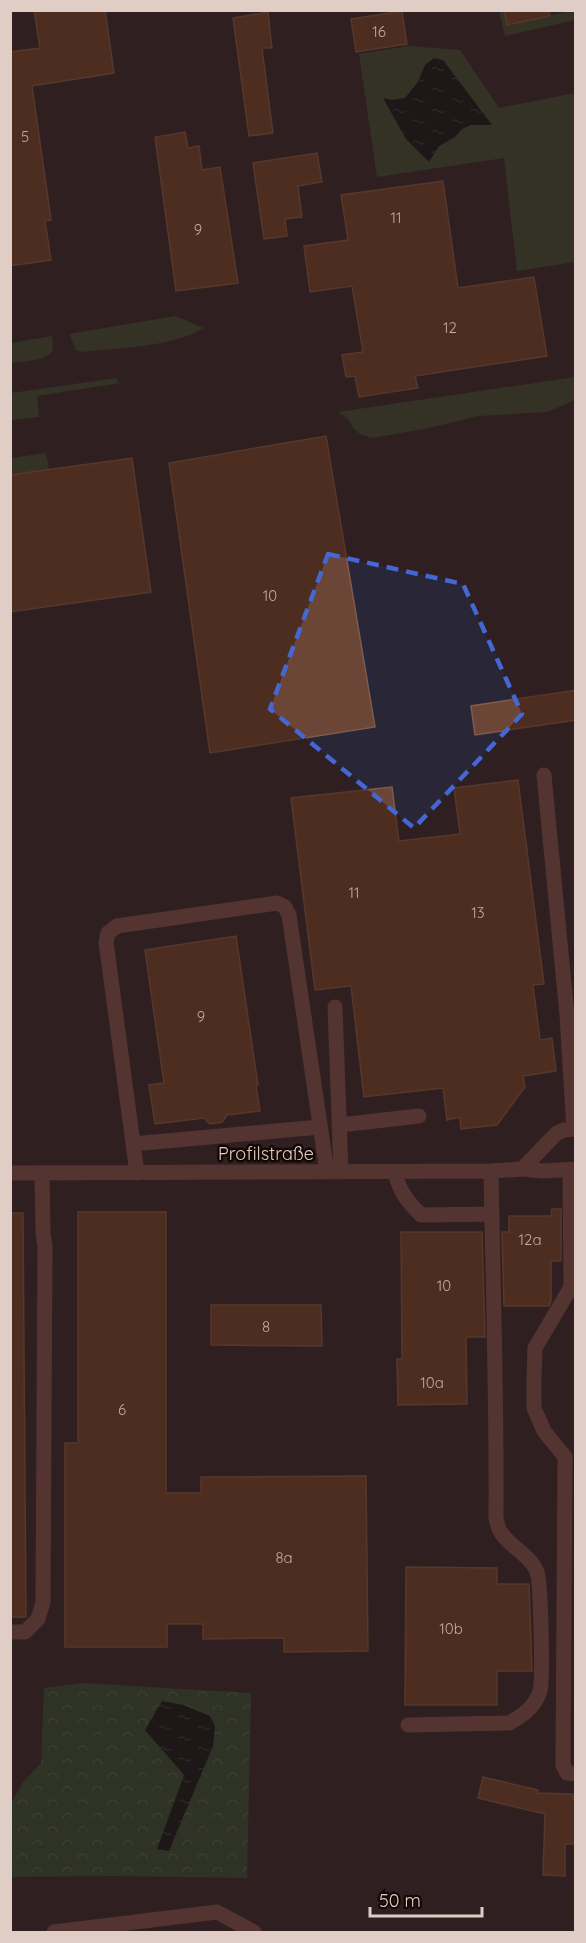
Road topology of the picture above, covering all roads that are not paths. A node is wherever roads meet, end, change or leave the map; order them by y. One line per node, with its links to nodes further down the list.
1 (544, 775): 6 (street)
2 (335, 1006): 4 (street)
3 (419, 1116): 4 (street)
4 (340, 1125): 11 (street)
5 (320, 1127): 7 (street); 7 (street); 11 (street)
6 (575, 1129): 8 (street)
7 (133, 1144): 15 (street)
8 (522, 1169): 9 (street, Profilstraße); 10 (street, Profilstraße)
9 (573, 1170): 19 (street)
10 (491, 1171): 12 (street, Profilstraße); 16 (street)
11 (334, 1172): 12 (street, Profilstraße); 15 (street, Profilstraße)
12 (394, 1172): 16 (street)
13 (10, 1173): 14 (street, Profilstraße)
14 (42, 1173): 15 (street, Profilstraße); 17 (street)
15 (137, 1173)
16 (492, 1214): 18 (street)
17 (10, 1632)
18 (408, 1725)
19 (576, 1774)
20 (54, 1932): 21 (street)
21 (254, 1932)

